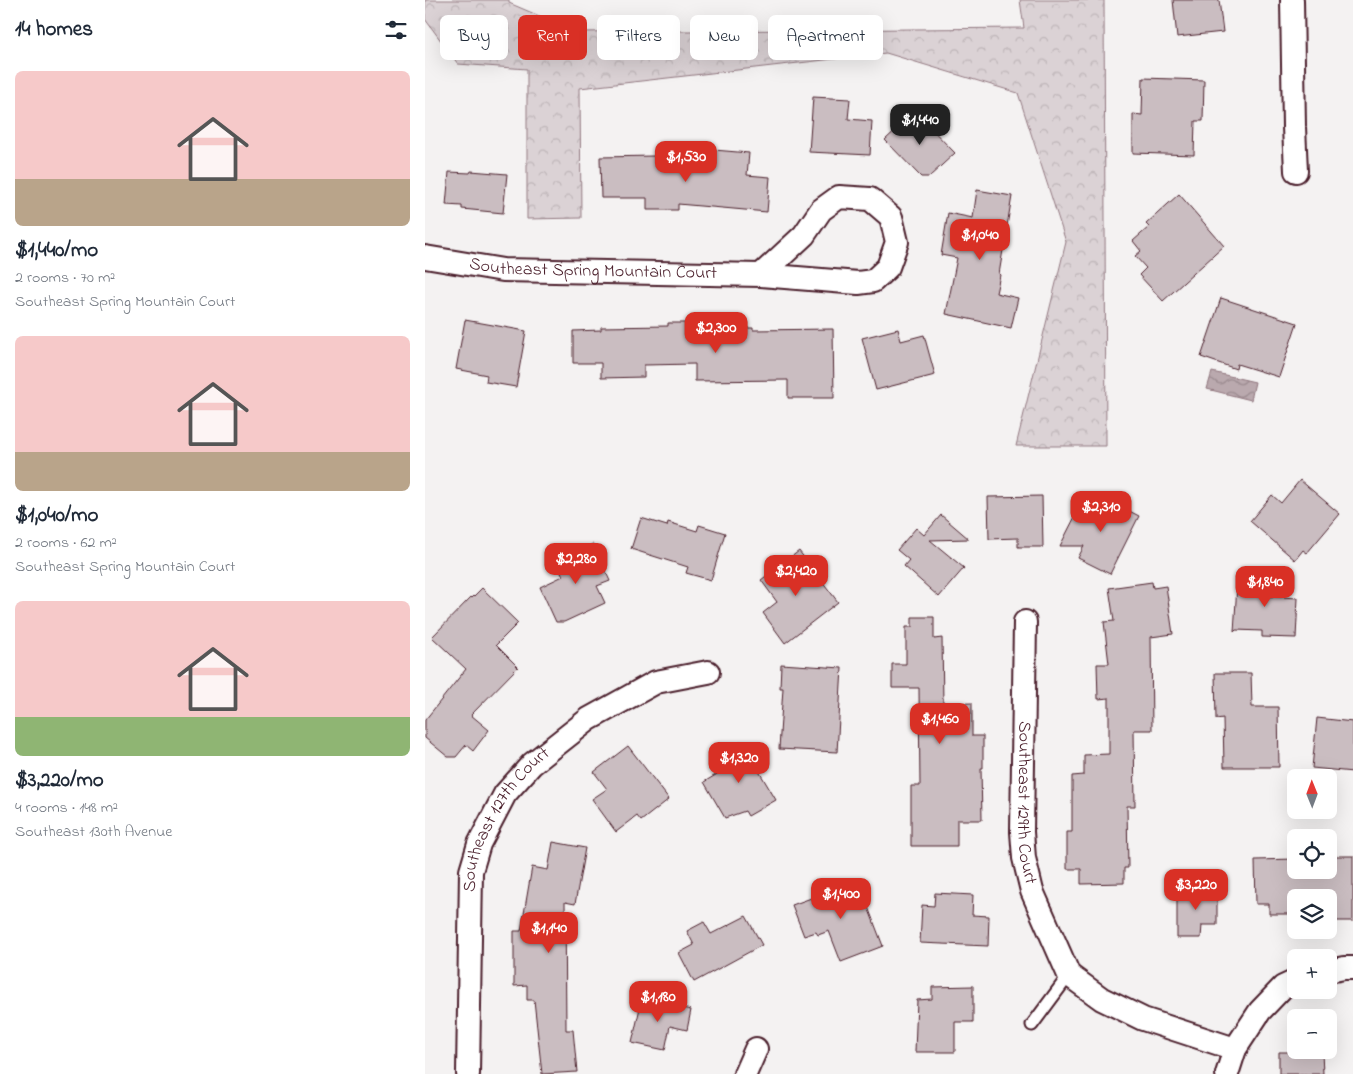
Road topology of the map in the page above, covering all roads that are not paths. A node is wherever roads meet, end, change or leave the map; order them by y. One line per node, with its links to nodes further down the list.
1 (1291, 0): 2 (street)
2 (1296, 171)
3 (425, 257): 4 (street, Southeast Spring Mountain Court)
4 (761, 275): 4 (street, Southeast Spring Mountain Court)
5 (1025, 622): 9 (street, Southeast 129th Court)
6 (708, 672): 14 (street, Southeast 127th Court)
7 (1353, 968): 8 (street)
8 (1337, 969)
9 (1069, 975): 11 (lane); 13 (street)
10 (1287, 985): 13 (street)
11 (1032, 1025)
12 (755, 1049): 15 (street)
13 (1235, 1049): 16 (street)
14 (469, 1074)
15 (745, 1074)
16 (1227, 1074)

